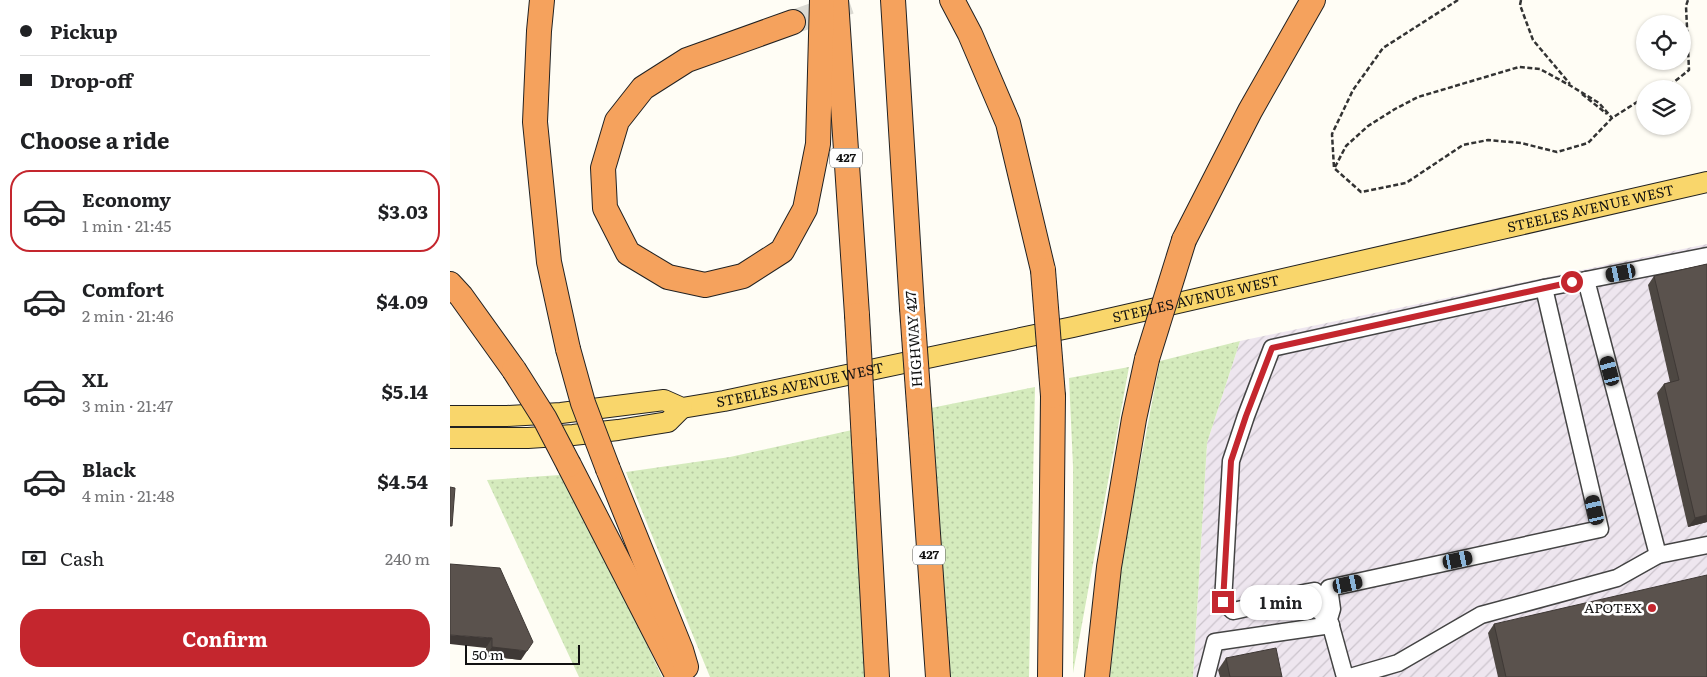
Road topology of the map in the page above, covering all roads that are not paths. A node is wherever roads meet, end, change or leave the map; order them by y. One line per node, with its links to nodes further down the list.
1 (542, 0): 20 (highway, bridge)
2 (822, 0): 7 (highway)
3 (836, 0): 21 (highway, 427, bridge)
4 (893, 0): 22 (highway, HIGHWAY 427 / 427, bridge)
5 (952, 0): 23 (highway, bridge)
6 (1313, 0): 24 (highway, bridge)
7 (793, 22)
8 (1707, 182): 13 (main road, STEELES AVENUE WEST)
9 (1707, 256): 10 (lane)
10 (1586, 280): 12 (lane); 17 (lane)
11 (450, 284): 19 (highway, bridge)
12 (1544, 288): 18 (lane); 18 (lane)
13 (682, 408): 14 (main road, STEELES AVENUE WEST); 15 (main road, STEELES AVENUE WEST)
14 (450, 416)
15 (450, 438)
16 (1707, 545): 17 (lane)
17 (1658, 555): 27 (lane)
18 (1330, 622): 25 (lane); 26 (lane)
19 (678, 677)
20 (689, 677)
21 (877, 677)
22 (938, 677)
23 (1050, 677)
24 (1097, 677)
25 (1206, 677)
26 (1345, 677)
27 (1350, 677)

